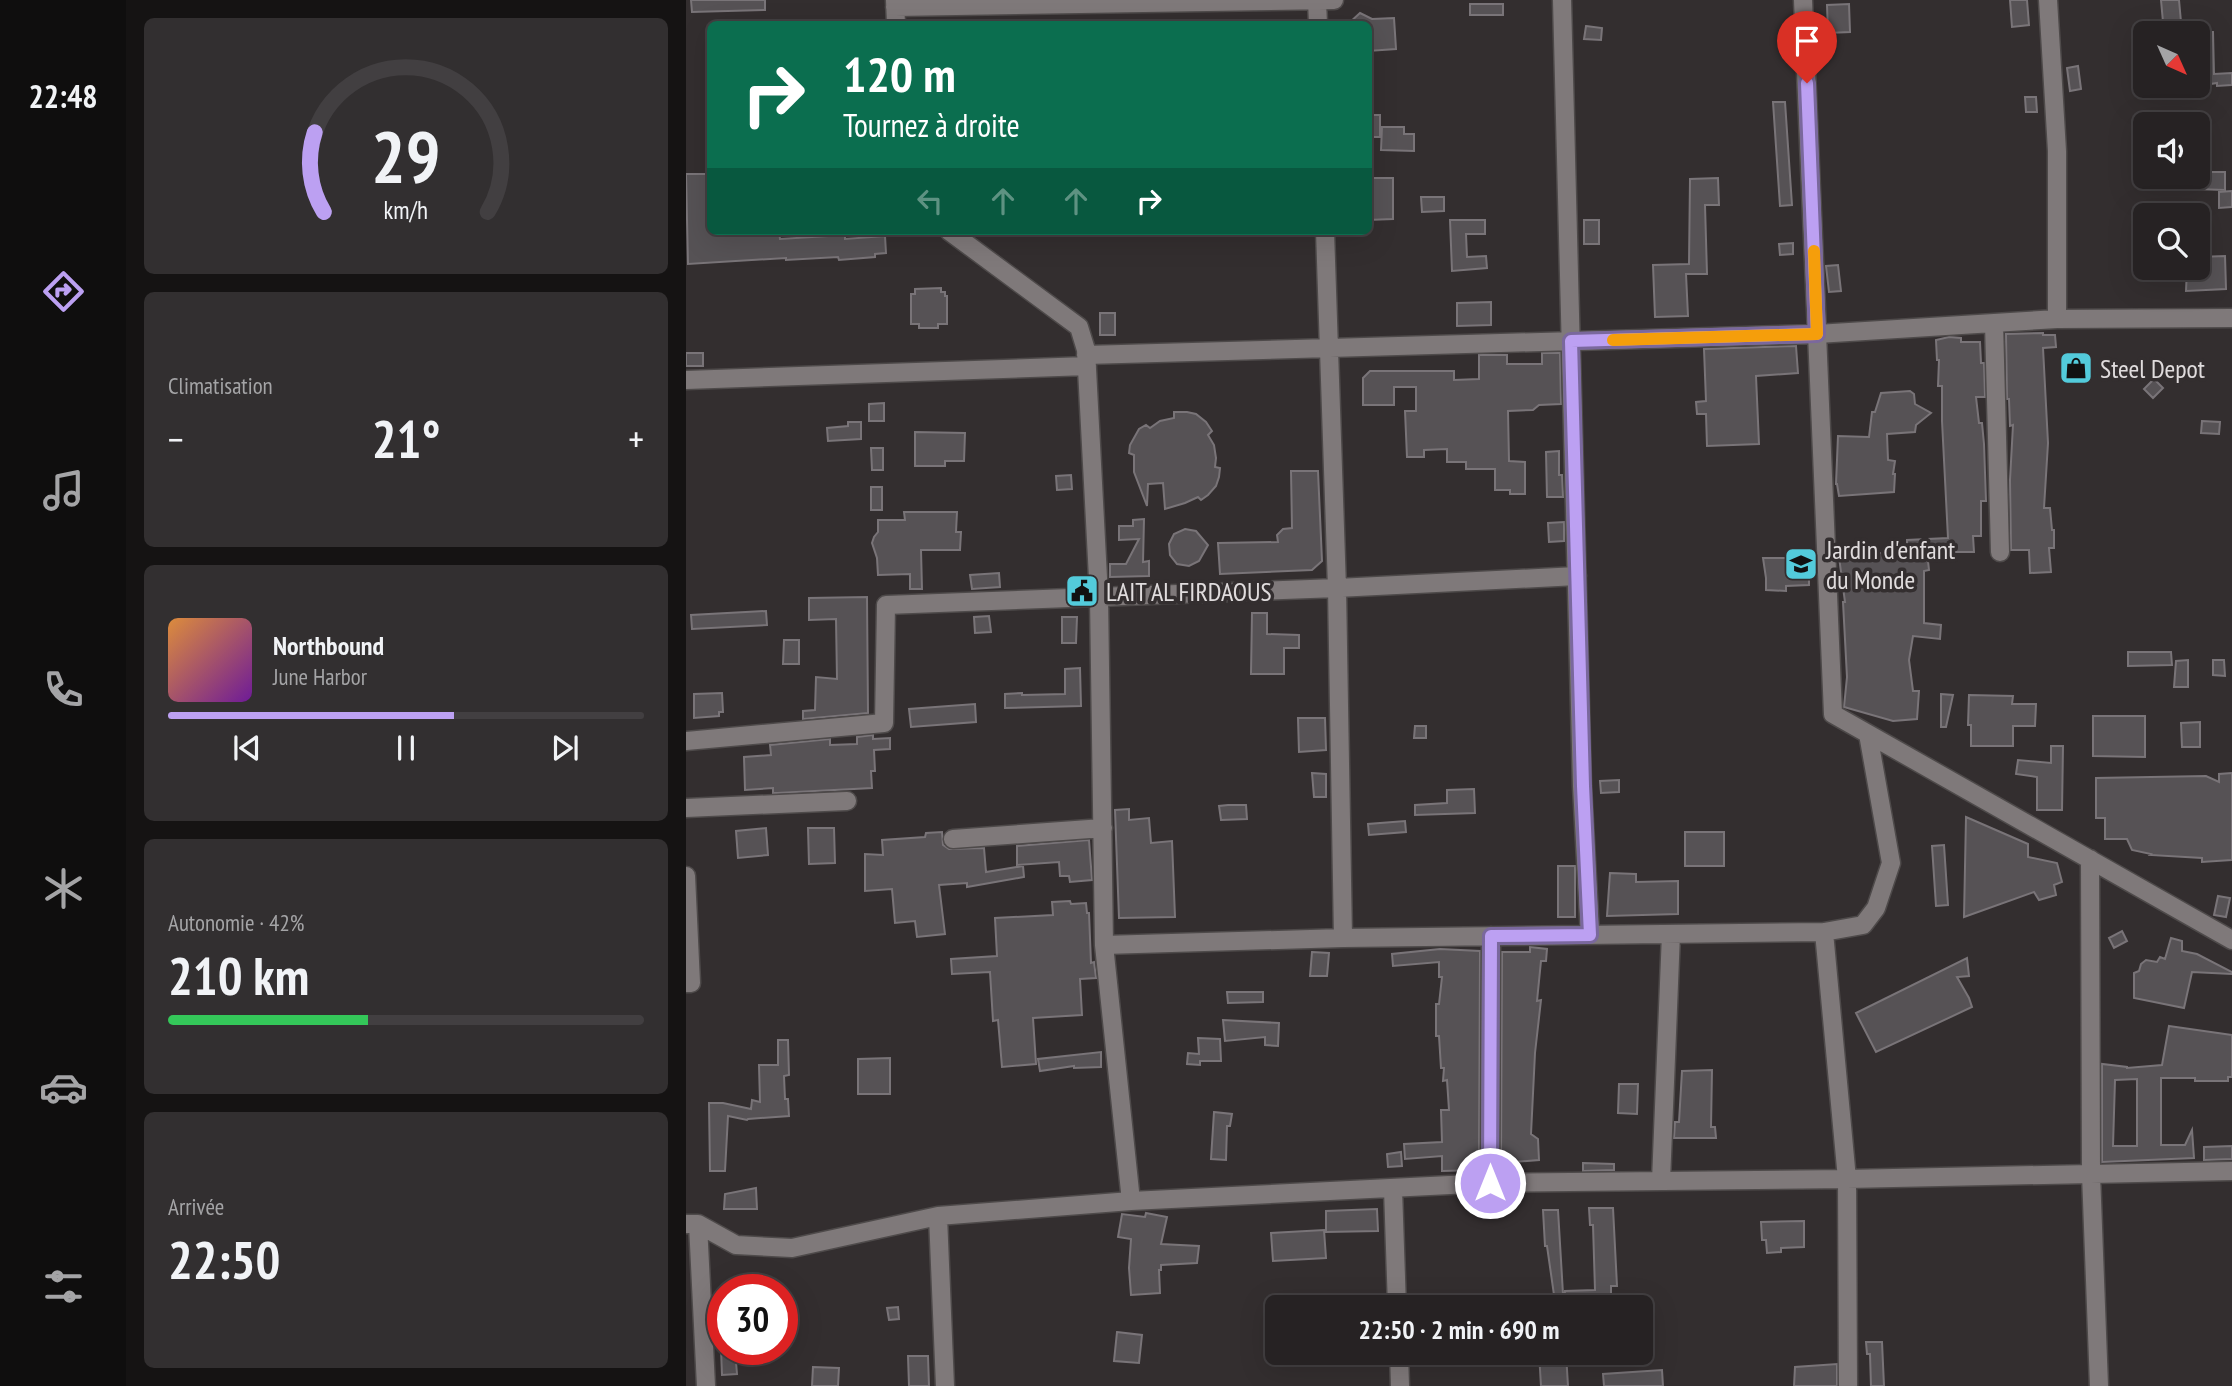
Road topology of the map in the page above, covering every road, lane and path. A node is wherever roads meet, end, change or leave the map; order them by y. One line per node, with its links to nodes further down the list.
1 (1334, 0): 5 (street)
2 (1562, 0): 14 (street)
3 (1803, 0): 13 (street)
4 (2048, 0): 11 (street)
5 (1317, 1): 6 (street); 7 (street)
6 (895, 11)
7 (1318, 21)
8 (954, 235): 16 (street)
9 (1325, 235): 15 (street)
10 (2232, 318): 11 (street)
11 (2057, 319): 12 (street)
12 (1994, 323): 13 (street); 18 (street)
13 (1817, 334): 14 (street); 22 (street)
14 (1571, 341): 15 (street); 19 (street)
15 (1329, 348): 16 (street); 20 (street)
16 (1086, 361): 17 (street); 21 (street)
17 (686, 380)
18 (2000, 552)
19 (1577, 576): 20 (street); 32 (street)
20 (1337, 588): 21 (street); 34 (street)
21 (1099, 597): 23 (street); 26 (street)
22 (1868, 734): 28 (street); 30 (street)
23 (686, 741)
24 (847, 801): 25 (street)
25 (686, 808)
26 (1103, 828): 27 (street); 36 (street)
27 (953, 839)
28 (2090, 859): 35 (street); 39 (street)
29 (686, 876): 37 (street)
30 (1824, 932): 31 (street); 40 (street)
31 (1671, 934): 32 (street); 41 (street)
32 (1590, 935): 33 (street)
33 (1491, 936): 34 (street); 42 (street)
34 (1343, 938): 36 (street)
35 (2232, 940)
36 (1104, 945): 44 (street)
37 (686, 983)
38 (2232, 1171): 39 (street)
39 (2091, 1174): 40 (street); 53 (street)
40 (1847, 1179): 41 (street); 52 (street)
41 (1661, 1181): 42 (street)
42 (1490, 1183): 43 (street)
43 (1393, 1189): 44 (street); 47 (street)
44 (1131, 1201): 45 (street)
45 (938, 1216): 46 (street); 50 (street)
46 (692, 1224): 49 (street)
47 (1397, 1295)
48 (1399, 1365): 51 (street)
49 (706, 1386)
50 (945, 1386)
51 (1400, 1386)
52 (1848, 1386)
53 (2099, 1386)

